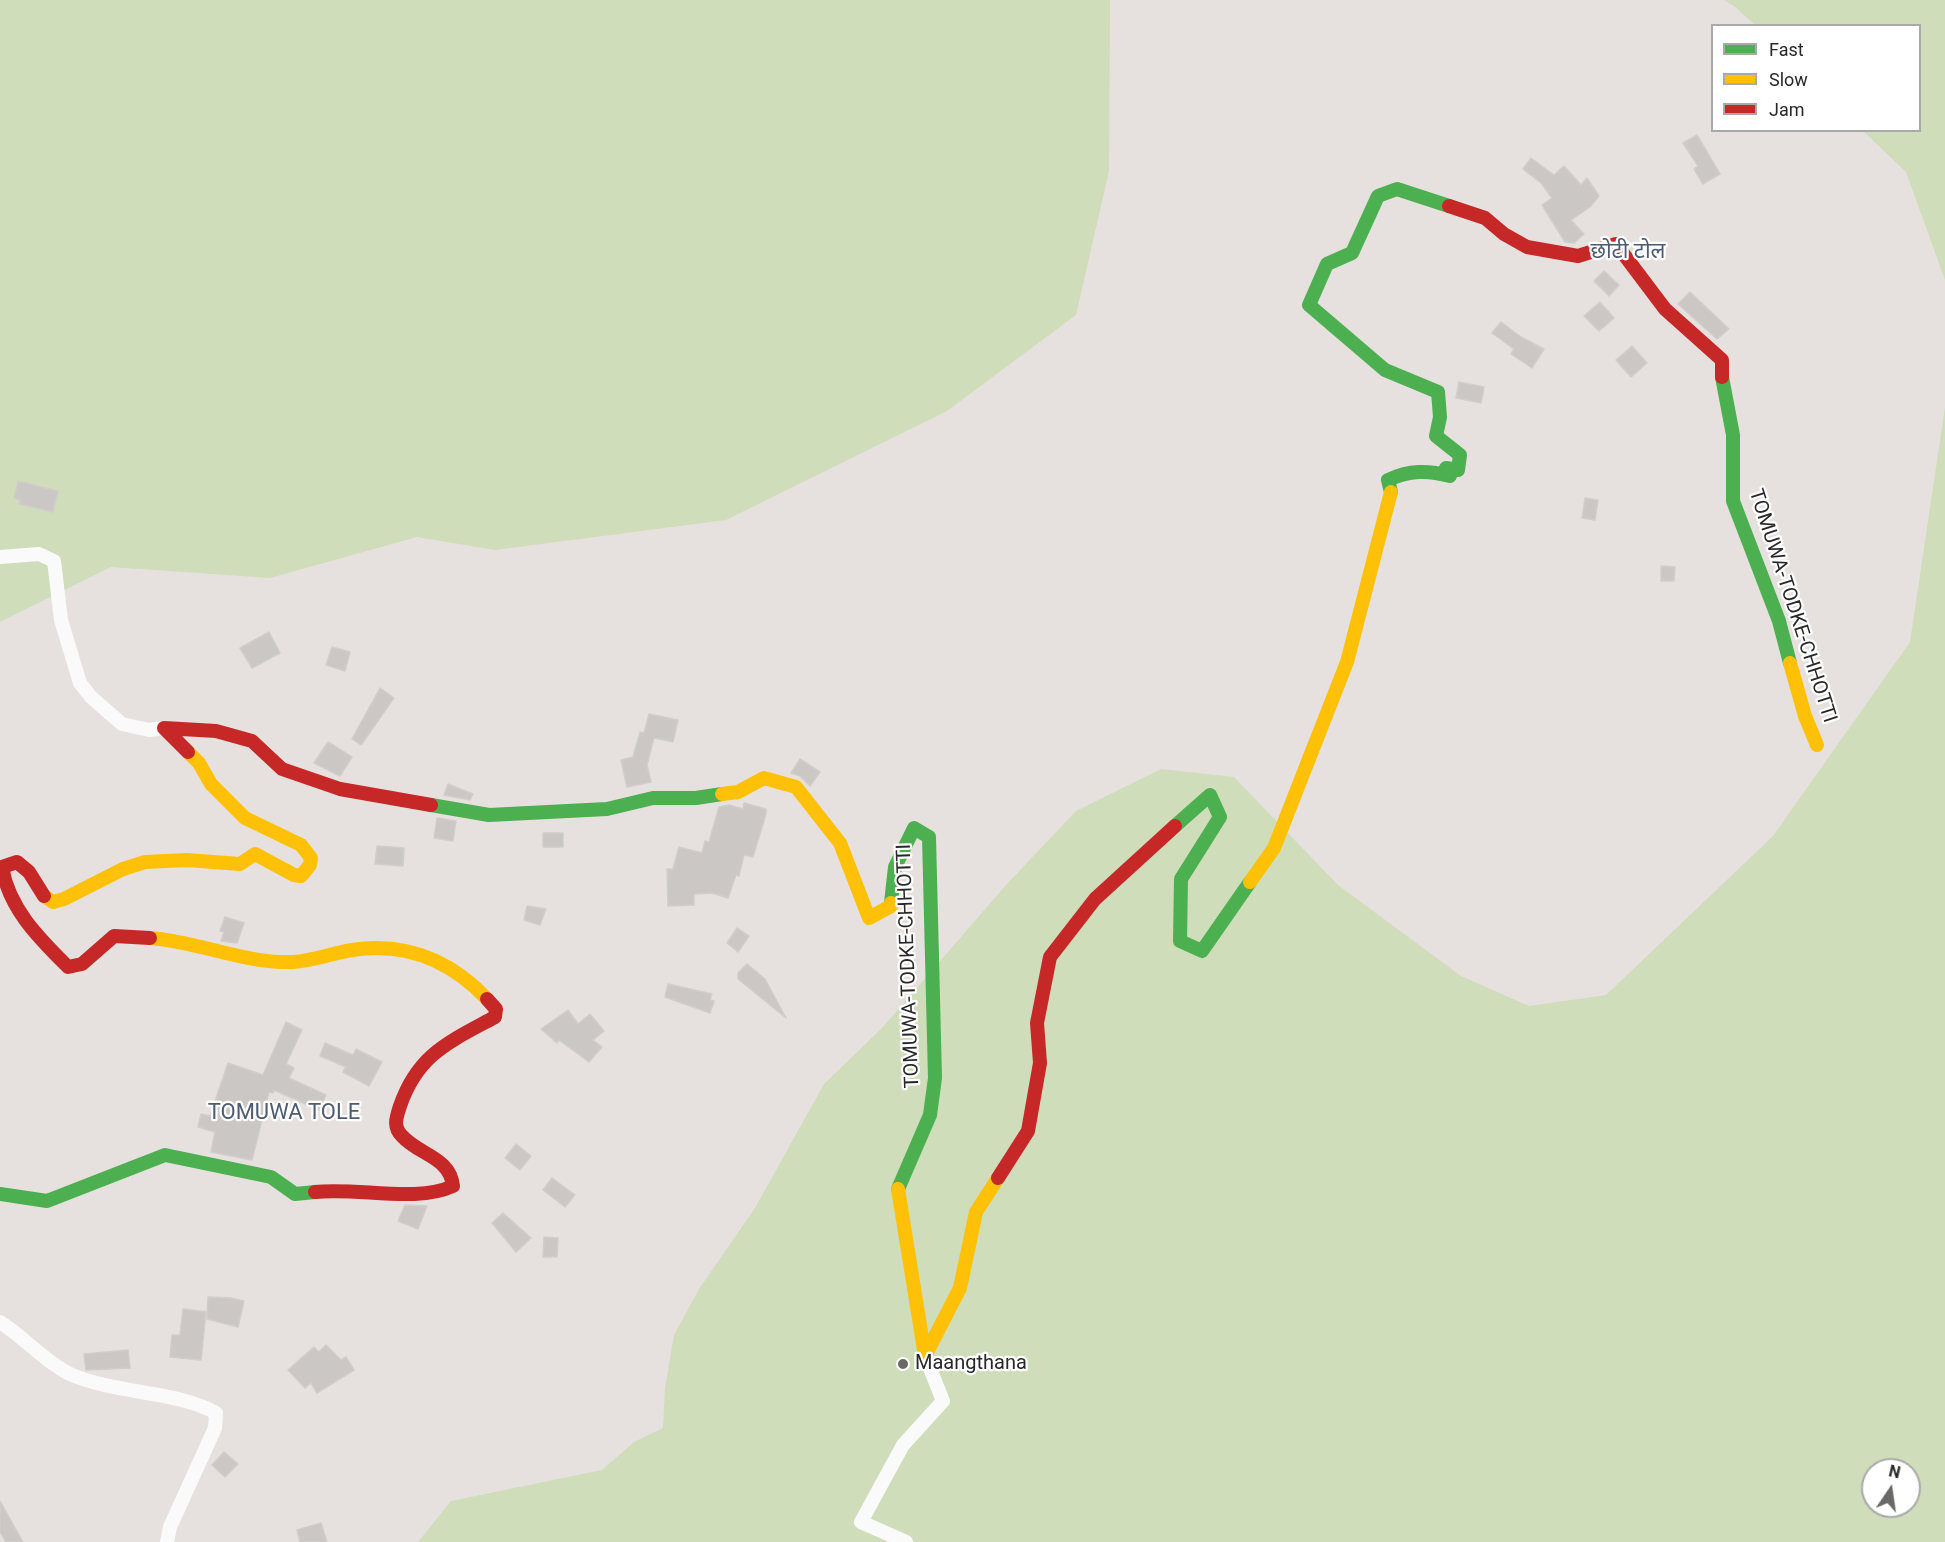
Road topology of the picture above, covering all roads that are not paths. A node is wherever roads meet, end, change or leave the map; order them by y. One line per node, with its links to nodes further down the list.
1 (0, 557): 2 (street)
2 (164, 728): 4 (street); 6 (street, TOMUWA-TODKE-CHHOTTI)
3 (1817, 745): 6 (street, TOMUWA-TODKE-CHHOTTI)
4 (0, 1194)
5 (0, 1322): 7 (street)
6 (925, 1356): 8 (street)
7 (167, 1542)
8 (906, 1542)

